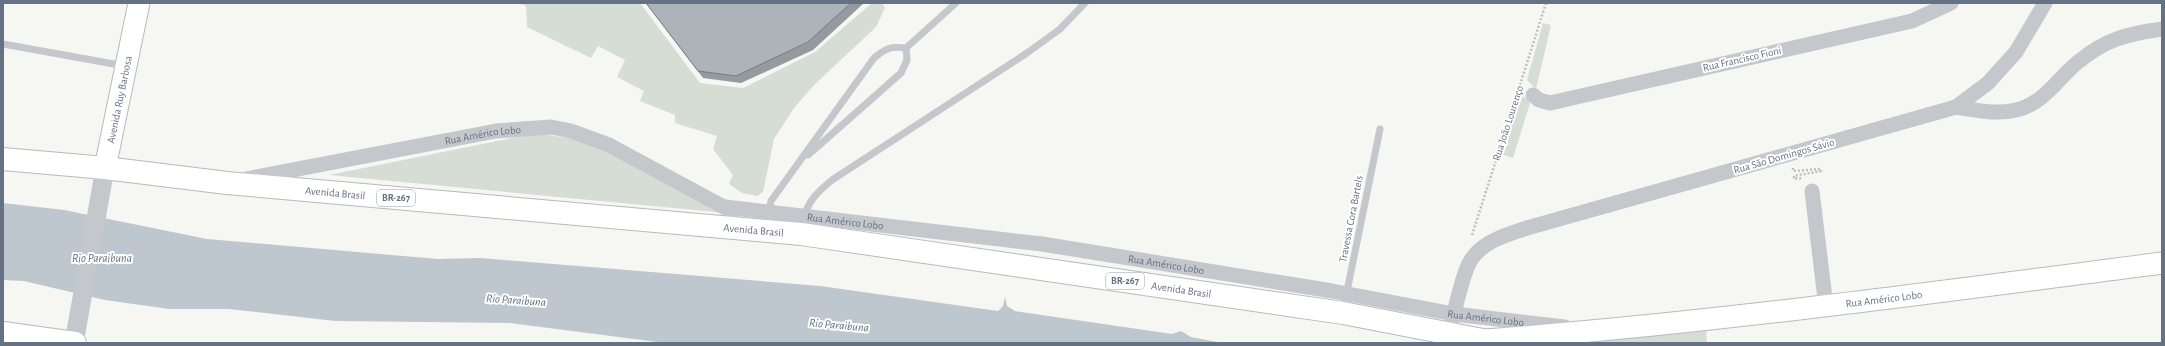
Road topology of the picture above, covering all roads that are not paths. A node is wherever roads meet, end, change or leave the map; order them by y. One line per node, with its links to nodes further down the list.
1 (139, 3): 9 (main road, Avenida Ruy Barbosa)
2 (956, 3): 8 (lane)
3 (1085, 3): 19 (lane)
4 (1951, 3): 10 (street, Rua Francisco Fioni)
5 (2045, 3): 11 (street, Rua São Domingos Sávio)
6 (2162, 28): 11 (street)
7 (3, 44): 9 (lane)
8 (906, 48): 14 (lane); 14 (lane)
9 (127, 66): 15 (main road, Avenida Ruy Barbosa)
10 (1533, 95)
11 (1956, 107): 23 (street, Rua São Domingos Sávio)
12 (1380, 129): 21 (lane, Travessa Cora Bartels)
13 (3, 159): 15 (highway, Avenida Brasil / BR-267)
14 (799, 163): 18 (lane)
15 (105, 168): 16 (highway, Avenida Brasil / BR-267); 27 (street, Avenida Ruy Barbosa)
16 (227, 183): 18 (highway, Avenida Brasil / BR-267); 18 (street, Rua Américo Lobo)
17 (1813, 184): 22 (street)
18 (768, 223): 19 (highway, Avenida Brasil / BR-267)
19 (803, 225): 21 (highway, Avenida Brasil / BR-267)
20 (2162, 263): 22 (main road, Rua Américo Lobo)
21 (1345, 304): 23 (highway, Avenida Brasil / BR-267)
22 (1826, 307): 24 (main road, Rua Américo Lobo)
23 (1452, 324): 24 (street, Rua Américo Lobo); 26 (highway, Avenida Brasil / BR-267)
24 (1606, 331): 26 (main road, Rua Américo Lobo)
25 (8, 337): 27 (highway)
26 (1492, 342)
27 (74, 343)

